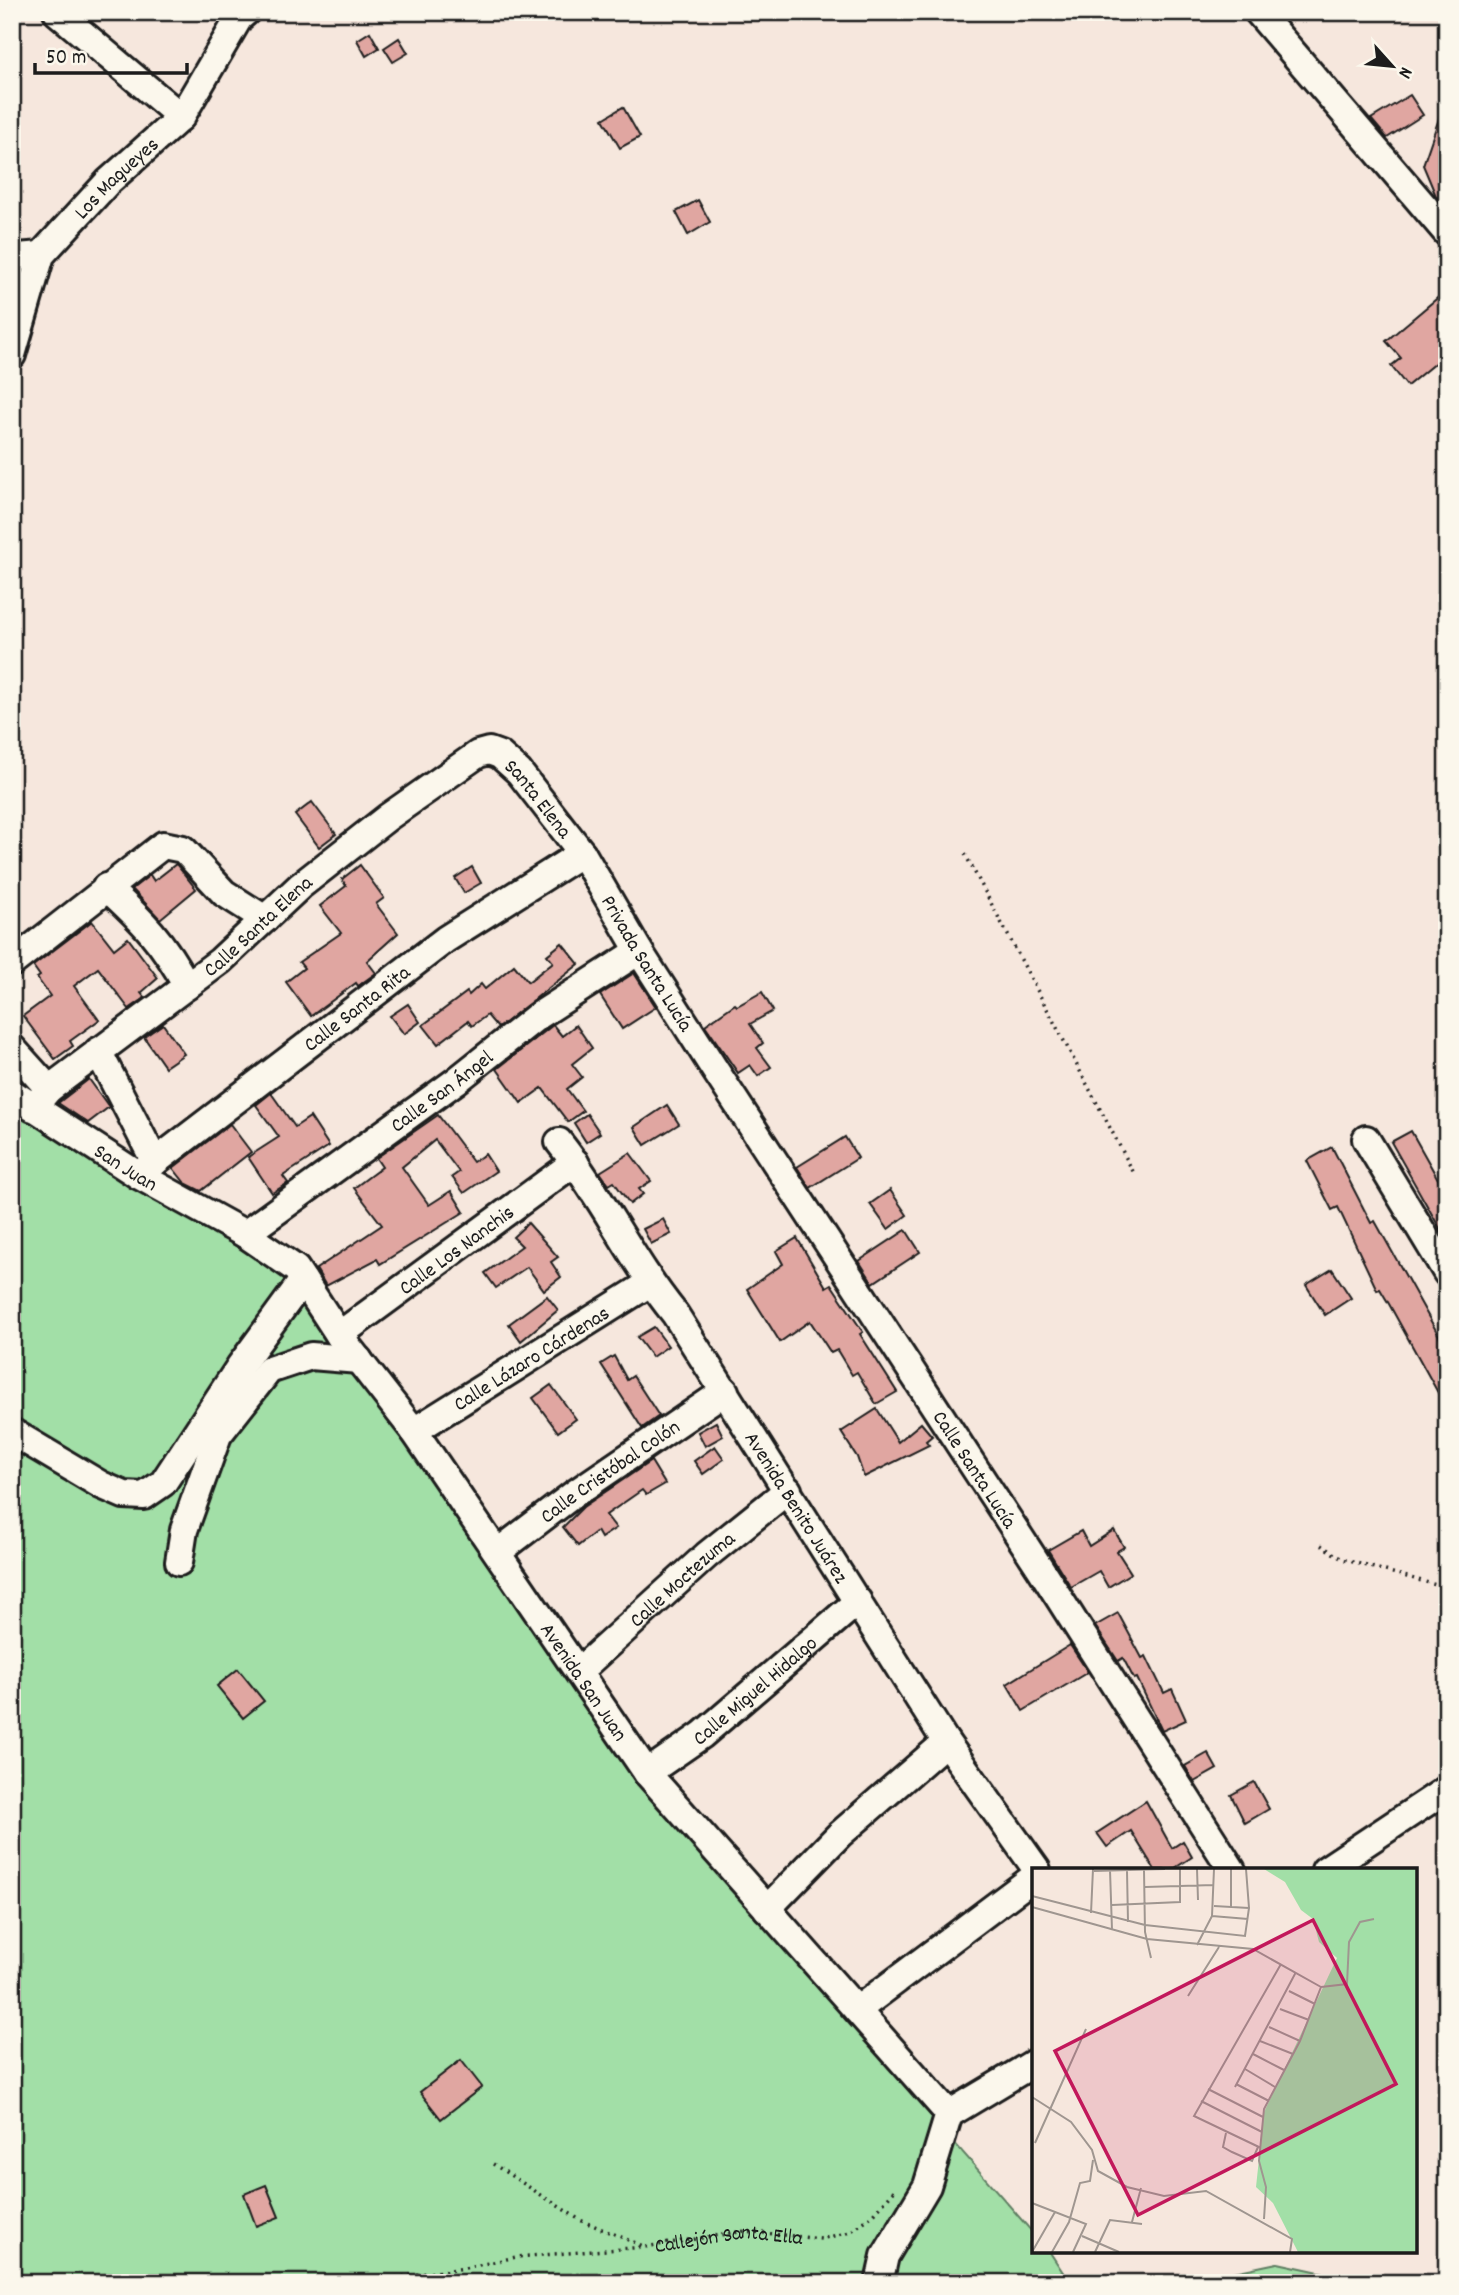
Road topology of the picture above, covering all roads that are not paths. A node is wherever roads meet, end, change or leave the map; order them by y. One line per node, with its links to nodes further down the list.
1 (57, 12): 4 (street)
2 (246, 12): 4 (street, Los Magueyes)
3 (1258, 12): 5 (street)
4 (181, 117): 6 (street, Los Magueyes)
5 (1447, 233)
6 (41, 255): 7 (street); 8 (street, Los Magueyes)
7 (12, 261)
8 (12, 355)
9 (489, 751): 10 (street, Santa Elena); 12 (street, Calle Santa Elena)
10 (582, 853): 13 (street, Privada Santa Lucía); 22 (street, Calle Santa Rita)
11 (106, 887): 12 (street); 14 (street); 15 (street)
12 (265, 919): 15 (street, Calle Santa Elena)
13 (639, 951): 18 (street, Privada Santa Lucía); 23 (street, Calle San Ángel)
14 (12, 963)
15 (187, 986): 17 (street, Calle Santa Elena)
16 (12, 1048): 19 (street, San Juan)
17 (98, 1051): 19 (street, Calle Santa Elena); 22 (street)
18 (715, 1070): 41 (street, Calle Santa Lucía)
19 (31, 1097): 22 (street, San Juan)
20 (1366, 1139): 24 (street)
21 (567, 1152): 26 (street, Avenida Benito Juárez); 27 (street, Calle Los Nanchis)
22 (146, 1168): 23 (street, San Juan)
23 (245, 1234): 25 (street, Avenida San Juan)
24 (1447, 1273)
25 (303, 1280): 27 (street, Avenida San Juan); 31 (street)
26 (650, 1283): 29 (street, Avenida Benito Juárez); 30 (street, Calle Lázaro Cárdenas)
27 (339, 1335): 28 (street, Avenida San Juan)
28 (359, 1360): 30 (street, Avenida San Juan); 34 (street)
29 (724, 1391): 32 (street, Avenida Benito Juárez); 33 (street, Calle Cristóbal Colón)
30 (414, 1431): 33 (street, Avenida San Juan)
31 (12, 1432)
32 (788, 1490): 35 (street, Avenida Benito Juárez); 36 (street, Calle Moctezuma)
33 (498, 1552): 36 (street, Avenida San Juan)
34 (179, 1562)
35 (858, 1601): 37 (street, Avenida Benito Juárez); 38 (street, Calle Miguel Hidalgo)
36 (579, 1671): 38 (street, Avenida San Juan)
37 (946, 1742): 40 (street, Avenida Benito Juárez); 44 (street)
38 (647, 1773): 44 (street, Avenida San Juan)
39 (1447, 1789): 42 (street)
40 (1036, 1868)
41 (1231, 1868)
42 (1328, 1868)
43 (1032, 1879): 45 (street)
44 (767, 1909): 45 (street, Avenida San Juan)
45 (857, 2010): 47 (street, Avenida San Juan)
46 (1032, 2064): 47 (street)
47 (950, 2115): 48 (street)
48 (879, 2283)

